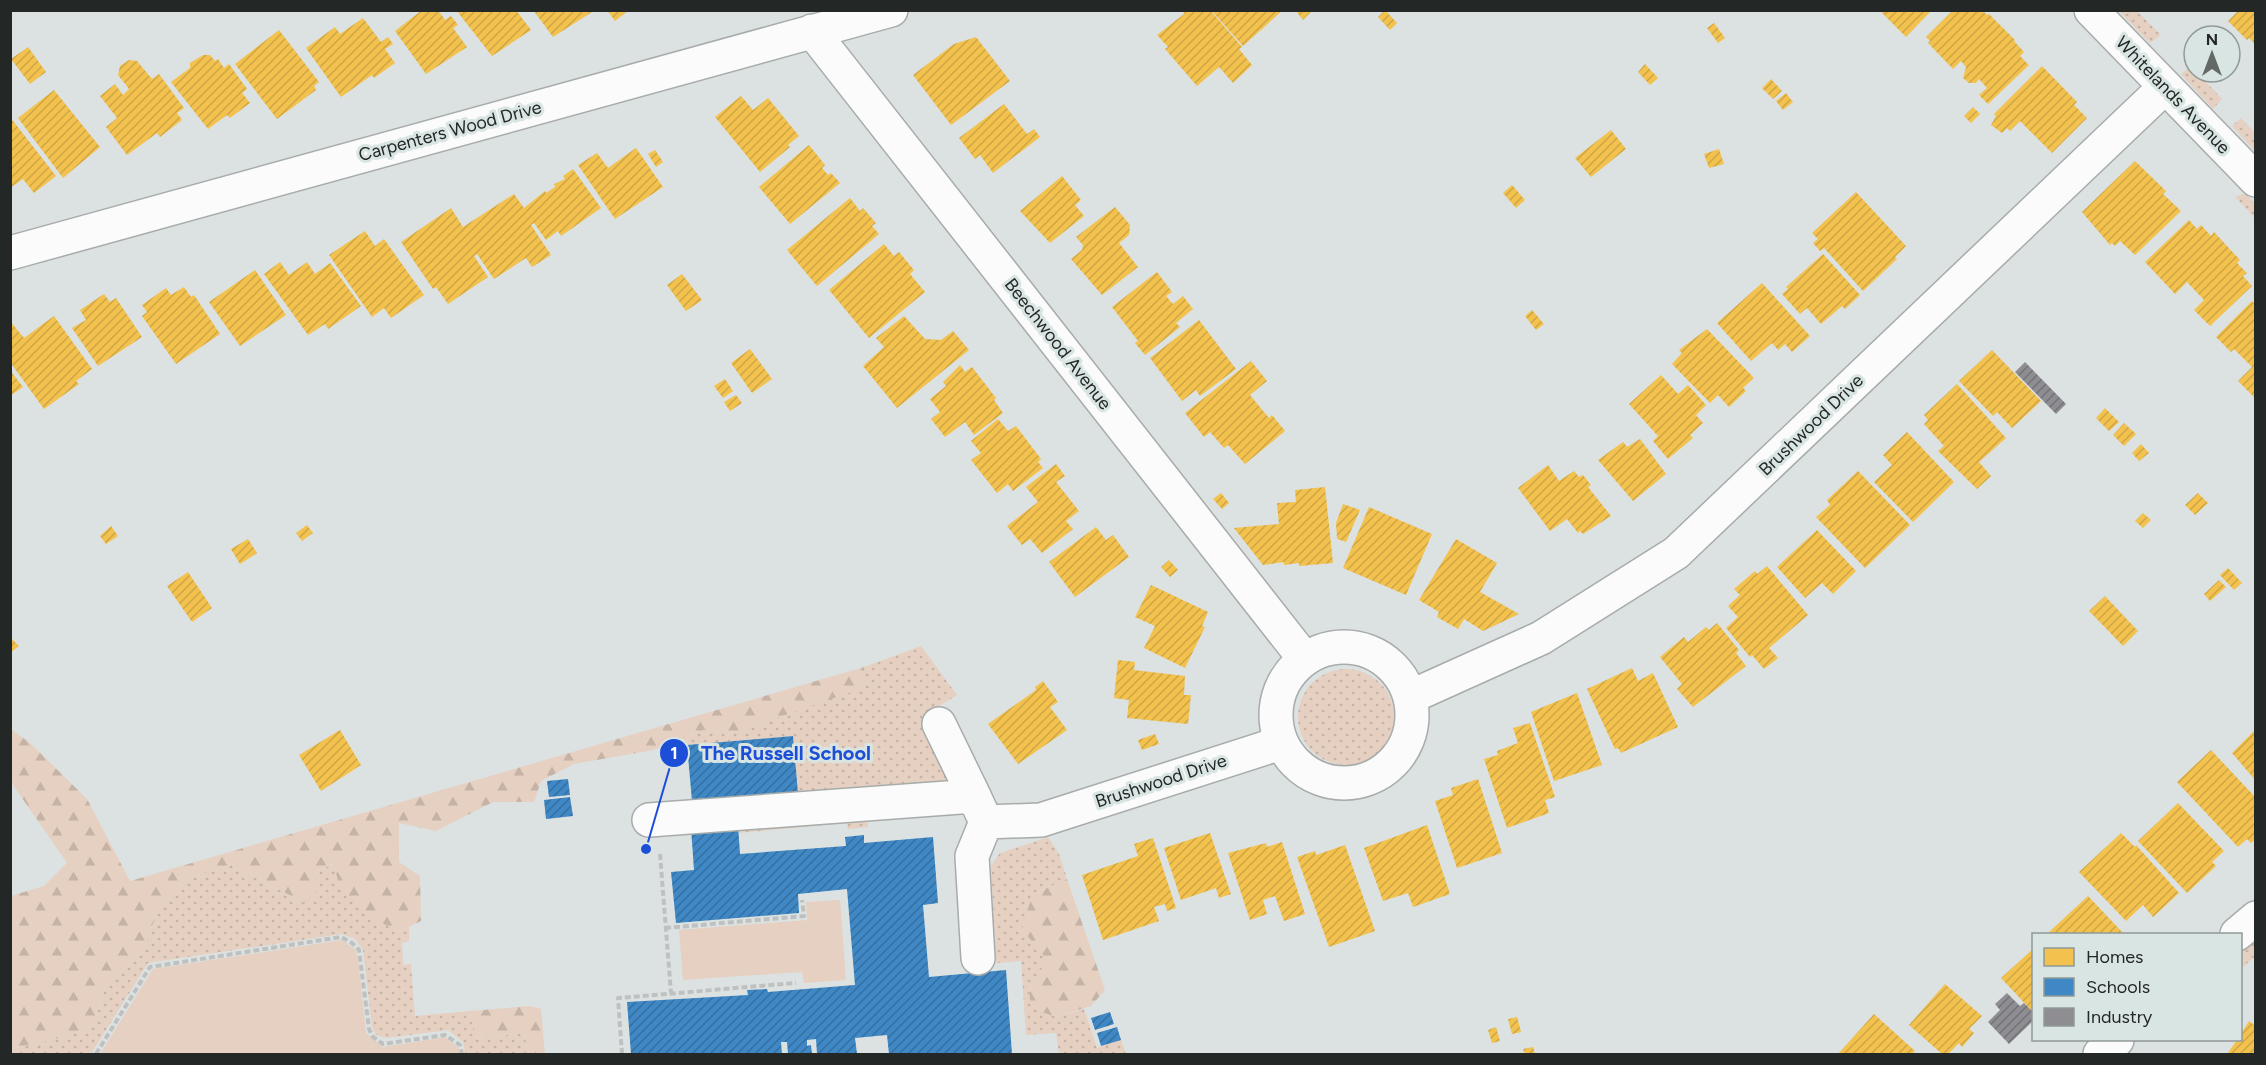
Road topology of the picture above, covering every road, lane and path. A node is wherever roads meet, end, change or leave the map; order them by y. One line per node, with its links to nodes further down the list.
1 (891, 10): 3 (street, Carpenters Wood Drive)
2 (2091, 10): 4 (street, Whitelands Avenue)
3 (812, 31): 6 (street, Carpenters Wood Drive); 7 (street, Beechwood Avenue)
4 (2165, 87): 5 (street, Whitelands Avenue); 8 (street, Brushwood Drive)
5 (2256, 180)
6 (10, 253)
7 (1304, 658): 8 (street); 10 (street)
8 (1410, 697): 10 (street)
9 (939, 724): 11 (street)
10 (1281, 743): 11 (street, Brushwood Drive)
11 (980, 809): 12 (street, Brushwood Drive); 17 (street)
12 (653, 820): 15 (path)
13 (802, 900): 15 (path)
14 (2256, 918): 16 (street)
15 (665, 927): 19 (path)
16 (2238, 933)
17 (978, 958)
18 (796, 982): 19 (path)
19 (671, 993): 23 (path)
20 (2116, 1041): 24 (street)
21 (96, 1054): 22 (path)
22 (462, 1054)
23 (622, 1054)
24 (2100, 1054)

